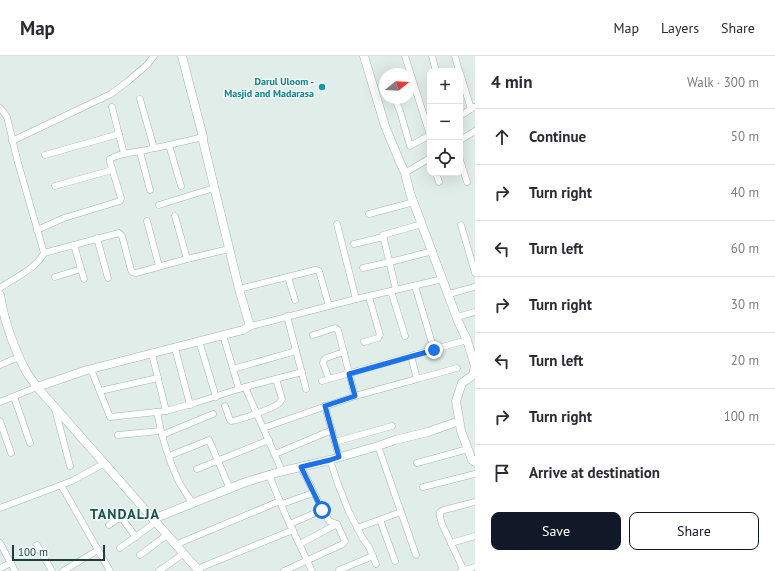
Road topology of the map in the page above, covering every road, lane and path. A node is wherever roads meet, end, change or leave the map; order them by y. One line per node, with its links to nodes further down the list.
1 (154, 56): 22 (street)
2 (182, 56): 19 (street)
3 (364, 56): 31 (street)
4 (405, 56): 16 (street)
5 (432, 56): 7 (street)
6 (455, 56): 8 (street)
7 (435, 68)
8 (459, 68)
9 (463, 80): 14 (street)
10 (140, 99): 24 (street)
11 (397, 104): 20 (street)
12 (112, 107): 18 (street)
13 (0, 108): 22 (street)
14 (473, 108): 15 (street)
15 (463, 114)
16 (427, 126)
17 (475, 130): 21 (street)
18 (119, 134): 26 (street); 27 (street)
19 (203, 137): 23 (street); 37 (street)
20 (427, 137)
21 (463, 138)
22 (12, 141): 47 (street)
23 (169, 145): 24 (street); 36 (street)
24 (154, 148): 25 (street)
25 (140, 152): 26 (street); 38 (street)
26 (124, 154): 30 (street)
27 (45, 155)
28 (427, 160): 31 (street)
29 (463, 169): 34 (street)
30 (112, 170): 35 (street); 47 (street)
31 (405, 173): 39 (street)
32 (437, 176): 33 (street)
33 (439, 182)
34 (467, 182)
35 (55, 186)
36 (181, 186)
37 (214, 188): 40 (street); 52 (street)
38 (150, 190)
39 (414, 202): 41 (street); 45 (street)
40 (159, 205)
41 (369, 214)
42 (175, 216): 55 (street)
43 (147, 221): 57 (street)
44 (337, 224): 74 (street)
45 (422, 224): 48 (street); 53 (street)
46 (461, 225): 60 (street)
47 (37, 230): 54 (street)
48 (383, 237): 51 (street); 56 (street)
49 (97, 238): 50 (street); 57 (street); 63 (street)
50 (74, 244): 54 (street); 59 (street)
51 (354, 244)
52 (229, 249): 55 (street); 69 (street)
53 (432, 251): 56 (street); 65 (street)
54 (44, 253): 68 (street)
55 (187, 259): 57 (street)
56 (390, 262): 58 (street); 70 (street)
57 (159, 266)
58 (363, 268)
59 (81, 269): 61 (street); 64 (street)
60 (475, 274)
61 (55, 277)
62 (288, 277): 69 (street); 75 (street); 76 (street)
63 (108, 278)
64 (84, 279)
65 (443, 279): 66 (street); 71 (street)
66 (415, 286): 70 (street); 88 (street)
67 (475, 287): 71 (street)
68 (0, 288)
69 (239, 289): 80 (street)
70 (394, 291): 72 (street); 83 (street)
71 (449, 294): 79 (street)
72 (369, 297): 74 (street); 86 (street)
73 (0, 298): 93 (street)
74 (356, 299): 76 (street)
75 (295, 300)
76 (329, 306): 78 (street)
77 (475, 312): 79 (street)
78 (287, 316): 80 (street); 89 (street)
79 (457, 317): 84 (street)
80 (248, 327): 81 (street)
81 (223, 335): 85 (street); 97 (street)
82 (313, 335): 90 (street)
83 (405, 336)
84 (467, 340): 88 (street); 100 (street)
85 (199, 341): 87 (street); 112 (street)
86 (364, 342)
87 (175, 348): 91 (street); 114 (street)
88 (434, 350): 92 (street)
89 (296, 351): 97 (street); 98 (street)
90 (344, 352): 99 (street); 103 (street)
91 (152, 354): 96 (street); 101 (street)
92 (411, 356): 99 (street); 104 (street)
93 (19, 357): 94 (street); 106 (street)
94 (0, 365)
95 (457, 368): 104 (street)
96 (91, 369): 106 (street); 109 (street)
97 (233, 369): 107 (street)
98 (302, 372): 102 (street); 108 (street)
99 (349, 374): 103 (street); 111 (street)
100 (474, 377): 123 (street)
101 (158, 378): 109 (street); 118 (street)
102 (276, 379): 107 (street); 120 (street)
103 (329, 379): 105 (street)
104 (417, 379): 111 (street)
105 (322, 381)
106 (37, 387): 110 (street); 115 (street)
107 (242, 388): 112 (street); 120 (street)
108 (306, 390)
109 (100, 391): 119 (street)
110 (14, 396): 113 (street); 132 (street)
111 (355, 396): 117 (street)
112 (216, 397): 114 (street)
113 (0, 402)
114 (190, 405): 118 (street)
115 (54, 406): 142 (street); 144 (street)
116 (225, 406): 120 (street)
117 (325, 406): 125 (street); 127 (street)
118 (166, 410): 119 (street)
119 (157, 412): 128 (street)
120 (256, 413): 125 (street)
121 (213, 414): 128 (street)
122 (0, 421): 126 (street)
123 (459, 421): 133 (street); 134 (street)
124 (392, 426): 131 (street)
125 (263, 428): 130 (street)
126 (2, 430): 135 (street)
127 (332, 430): 131 (street); 136 (street)
128 (161, 433): 129 (street); 137 (street)
129 (118, 435)
130 (269, 440): 136 (street); 140 (street)
131 (335, 442): 138 (street)
132 (30, 443)
133 (378, 446): 138 (street); 159 (street)
134 (468, 449): 141 (street); 143 (street)
135 (11, 453)
136 (275, 454): 147 (street)
137 (169, 456): 140 (street); 156 (street)
138 (339, 457): 139 (street)
139 (330, 460): 145 (street); 165 (street)
140 (218, 461): 146 (street); 152 (street)
141 (475, 462)
142 (105, 463): 150 (street); 161 (street)
143 (416, 463)
144 (70, 466)
145 (301, 467): 147 (street); 153 (street)
146 (197, 470)
147 (282, 471): 149 (street)
148 (475, 474): 151 (street)
149 (270, 475): 152 (street); 155 (street)
150 (61, 485): 157 (street); 175 (street)
151 (423, 487)
152 (230, 489): 156 (street)
153 (313, 492): 155 (street); 158 (street)
154 (475, 502): 170 (street)
155 (281, 503): 164 (street); 171 (street)
156 (193, 504): 161 (street)
157 (0, 508)
158 (322, 510): 162 (street); 164 (street)
159 (401, 512): 160 (street); 178 (street)
160 (380, 520): 165 (street); 181 (street)
161 (154, 521): 166 (street); 168 (street)
162 (337, 524): 172 (street); 180 (street)
163 (109, 525): 168 (street)
164 (292, 527): 172 (street); 186 (street)
165 (357, 528): 179 (street)
166 (167, 535): 171 (street); 177 (street)
167 (475, 536): 170 (street)
168 (136, 537): 174 (street)
169 (0, 543): 182 (street)
170 (451, 543): 195 (street)
171 (175, 544): 176 (street)
172 (300, 544): 180 (street)
173 (37, 545): 188 (street)
174 (120, 548)
175 (98, 550): 189 (street); 190 (street)
176 (183, 554): 186 (street); 191 (street)
177 (140, 555)
178 (416, 555)
179 (373, 556): 183 (street); 194 (street)
180 (308, 560): 192 (street); 193 (street)
181 (395, 561)
182 (11, 563): 185 (street); 187 (street)
183 (376, 564)
184 (475, 567): 195 (street)
185 (0, 568)
186 (198, 570)
187 (15, 571)
188 (52, 571)
189 (63, 571)
190 (110, 571)
191 (159, 571)
192 (284, 571)
193 (312, 571)
194 (339, 571)
195 (463, 571)

